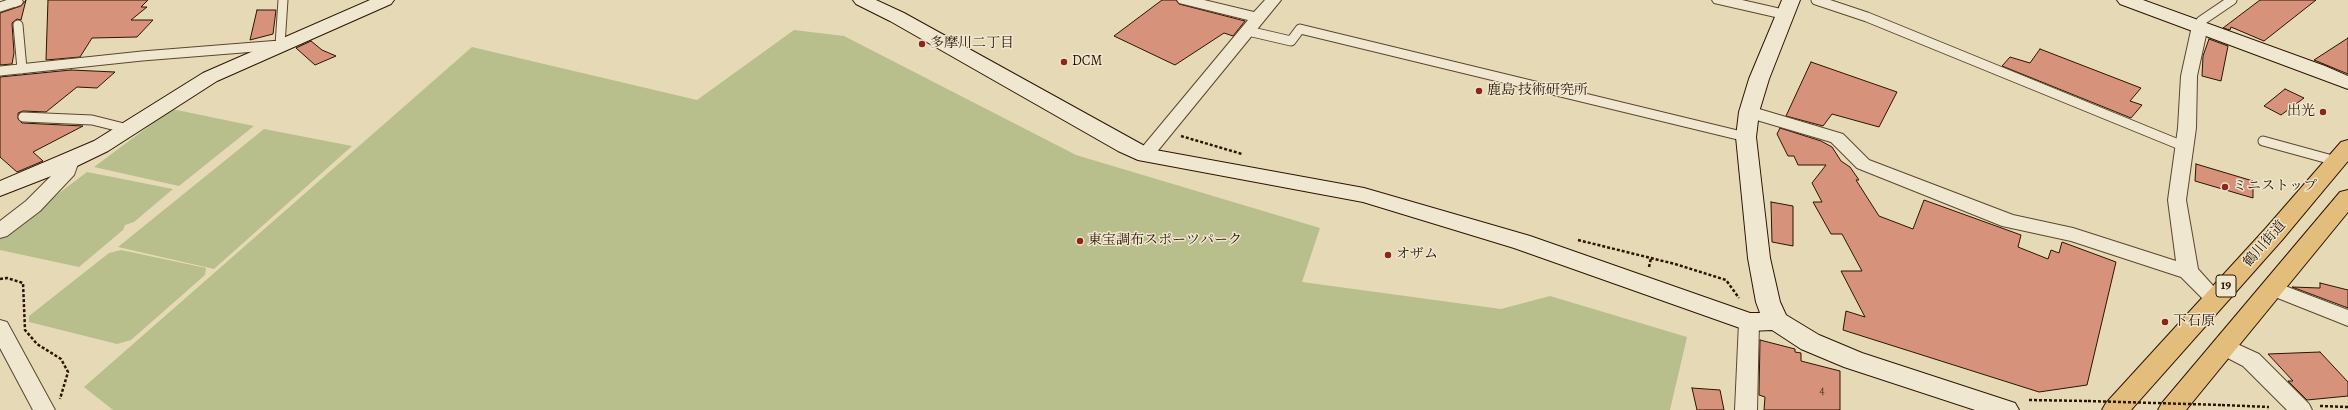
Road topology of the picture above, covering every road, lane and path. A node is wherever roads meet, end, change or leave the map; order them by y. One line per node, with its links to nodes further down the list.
1 (283, 0): 16 (lane)
2 (385, 0): 16 (street)
3 (862, 0): 26 (street)
4 (1185, 0): 14 (street)
5 (1273, 0): 14 (street)
6 (1720, 0): 12 (street)
7 (1816, 0): 25 (lane)
8 (2126, 0): 15 (street)
9 (2232, 0): 15 (lane)
10 (14, 1): 11 (lane)
11 (0, 7)
12 (1788, 7): 20 (street)
13 (18, 25): 17 (lane)
14 (1253, 25): 23 (lane); 26 (street)
15 (2200, 26): 19 (street); 25 (street)
16 (280, 45): 17 (lane); 22 (street)
17 (22, 68): 18 (lane)
18 (0, 71)
19 (2348, 83)
20 (1749, 112): 23 (street); 35 (street)
21 (23, 118): 22 (lane)
22 (128, 129): 28 (street)
23 (1746, 137): 41 (street)
24 (2263, 141): 27 (lane)
25 (2183, 146): 35 (street)
26 (1145, 155): 42 (street)
27 (2344, 158): 39 (main road, 鶴川街道 / 19)
28 (70, 161): 29 (street); 31 (street)
29 (0, 189)
30 (2344, 208): 37 (main road)
31 (0, 231)
32 (1575, 240): 33 (path)
33 (1651, 258): 34 (path); 38 (path)
34 (1648, 270)
35 (2188, 272): 39 (street)
36 (0, 279): 46 (path)
37 (2272, 288): 40 (street); 44 (main road)
38 (1739, 298)
39 (2215, 299): 50 (main road, 鶴川街道 / 19)
40 (2348, 318)
41 (1776, 321): 42 (street); 49 (street)
42 (1749, 322): 48 (street)
43 (0, 328): 46 (street)
44 (2224, 346): 51 (main road); 52 (street)
45 (2029, 400): 47 (path, bridge)
46 (52, 406)
47 (2268, 407)
48 (1746, 410)
49 (2006, 410)
50 (2115, 410)
51 (2171, 410)
52 (2301, 410)

